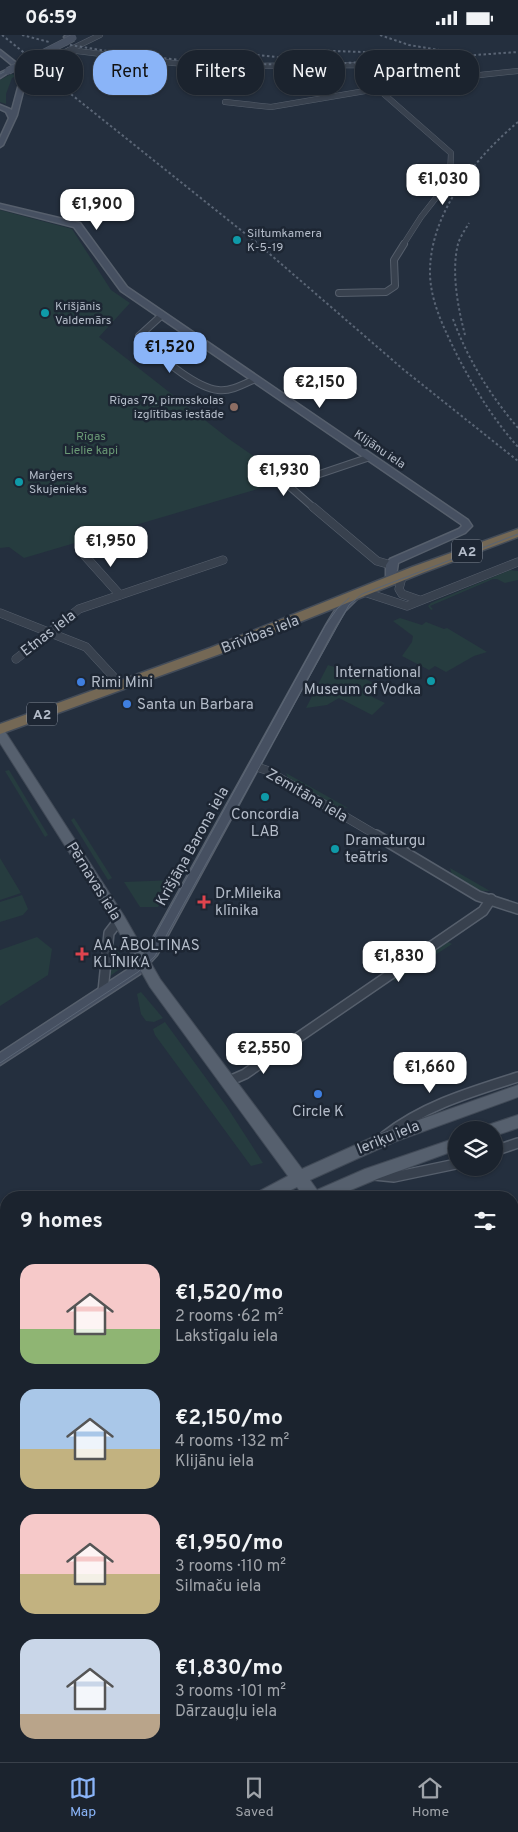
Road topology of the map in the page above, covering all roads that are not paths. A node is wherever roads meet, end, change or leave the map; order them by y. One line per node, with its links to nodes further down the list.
1 (100, 35): 3 (street)
2 (72, 36): 7 (street, bridge)
3 (69, 50)
4 (0, 52): 14 (street)
5 (83, 52): 6 (street)
6 (355, 65)
7 (4, 70): 10 (street)
8 (518, 71): 9 (street)
9 (479, 75)
10 (0, 76)
11 (355, 92): 13 (street)
12 (385, 95): 19 (street)
13 (225, 102)
14 (16, 103): 15 (street); 16 (street)
15 (0, 106): 16 (street)
16 (12, 117): 17 (street)
17 (0, 145)
18 (0, 206): 20 (street, Klijānu iela)
19 (339, 293)
20 (162, 315): 21 (street, Klijānu iela); 21 (street)
21 (256, 379): 22 (street, Klijānu iela)
22 (370, 457): 27 (street, Klijānu iela); 27 (street)
23 (518, 533): 28 (highway, Brīvības iela / A2)
24 (85, 556): 30 (street)
25 (223, 560): 30 (street, Etnas iela)
26 (518, 562): 31 (street)
27 (391, 565): 28 (street)
28 (396, 579): 29 (highway, Brīvības iela / A2); 31 (street)
29 (360, 594): 31 (street); 35 (highway, Brīvības iela / A2); 38 (street, Krišjāņa Barona iela)
30 (120, 595): 33 (street, Etnas iela)
31 (419, 600)
32 (0, 613): 33 (street)
33 (50, 632): 34 (street, Etnas iela); 35 (street)
34 (16, 659)
35 (121, 685): 36 (highway, Brīvības iela / A2)
36 (0, 729)
37 (0, 733): 41 (main road, Pērnavas iela)
38 (254, 766): 39 (street, Zemitāna iela); 42 (street, Krišjāņa Barona iela)
39 (491, 899): 40 (street, Zemitāna iela); 46 (street)
40 (518, 909)
41 (119, 920): 42 (main road, Pērnavas iela); 43 (street)
42 (144, 963): 43 (street, Krišjāņa Barona iela); 46 (main road, Pērnavas iela)
43 (103, 991): 44 (street, Krišjāņa Barona iela)
44 (0, 1060)
45 (518, 1077): 50 (street)
46 (229, 1081): 56 (main road, Pērnavas iela)
47 (518, 1091): 50 (main road, Ieriķu iela)
48 (518, 1121): 49 (main road)
49 (503, 1127)
50 (381, 1139): 56 (main road, Ieriķu iela)
51 (518, 1143): 53 (street)
52 (448, 1147): 55 (main road, Ieriķu iela)
53 (503, 1148)
54 (448, 1166): 55 (street)
55 (371, 1175): 59 (main road, Ieriķu iela)
56 (298, 1177): 57 (main road, Ieriķu iela); 58 (main road, Pērnavas iela)
57 (274, 1191)
58 (308, 1191)
59 (332, 1191)

